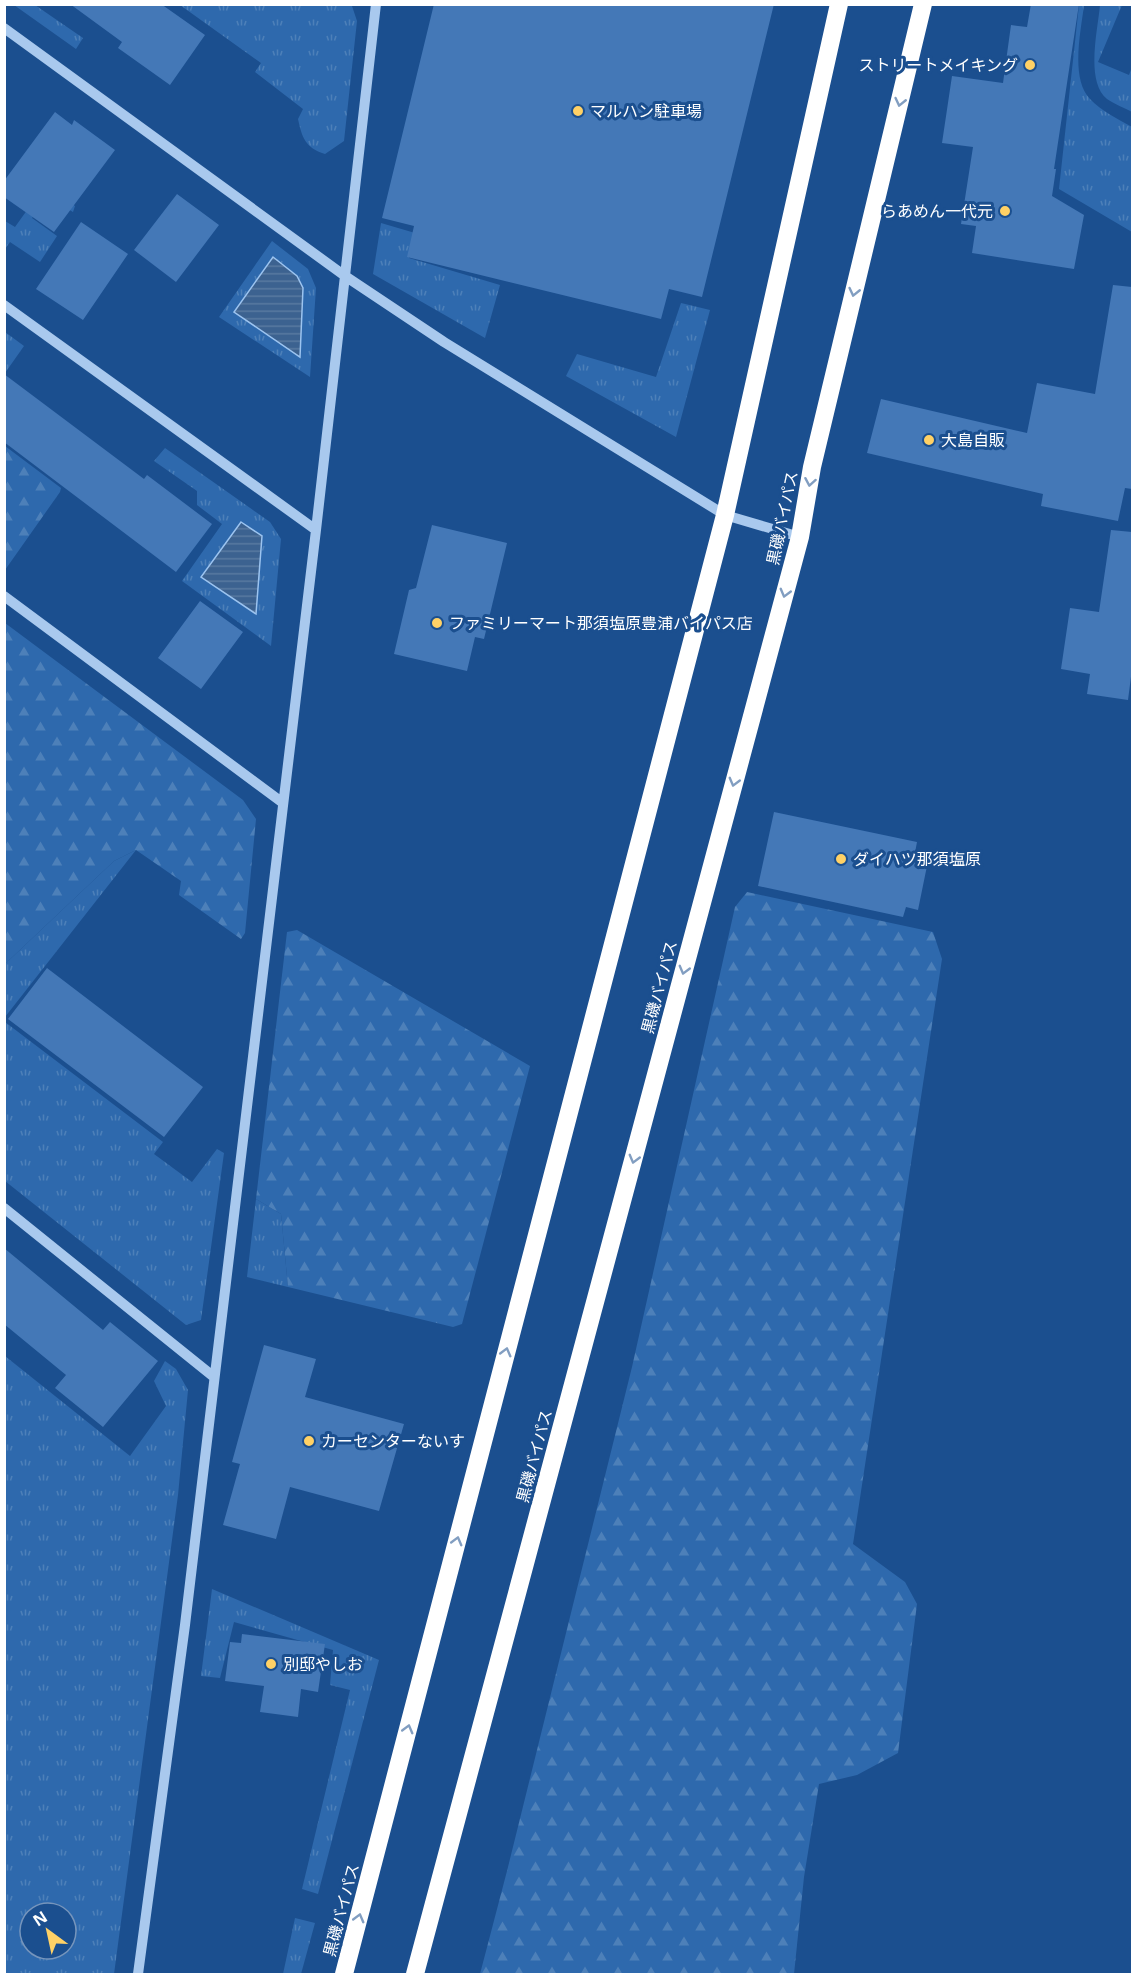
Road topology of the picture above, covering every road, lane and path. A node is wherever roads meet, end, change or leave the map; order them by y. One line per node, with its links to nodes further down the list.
1 (376, 4): 5 (street)
2 (839, 4): 7 (highway, 黒磯バイパス)
3 (923, 4): 9 (highway, 黒磯バイパス, one-way to 9)
4 (4, 28): 5 (street)
5 (345, 276): 7 (street); 8 (street)
6 (4, 305): 8 (street)
7 (725, 515): 9 (street); 15 (highway, 黒磯バイパス, one-way to 7)
8 (316, 530): 11 (street)
9 (800, 537): 16 (highway, 黒磯バイパス, one-way to 16)
10 (4, 596): 11 (street)
11 (283, 802): 13 (street)
12 (4, 1208): 13 (street)
13 (214, 1377): 14 (street)
14 (138, 1974)
15 (344, 1974)
16 (415, 1974)

